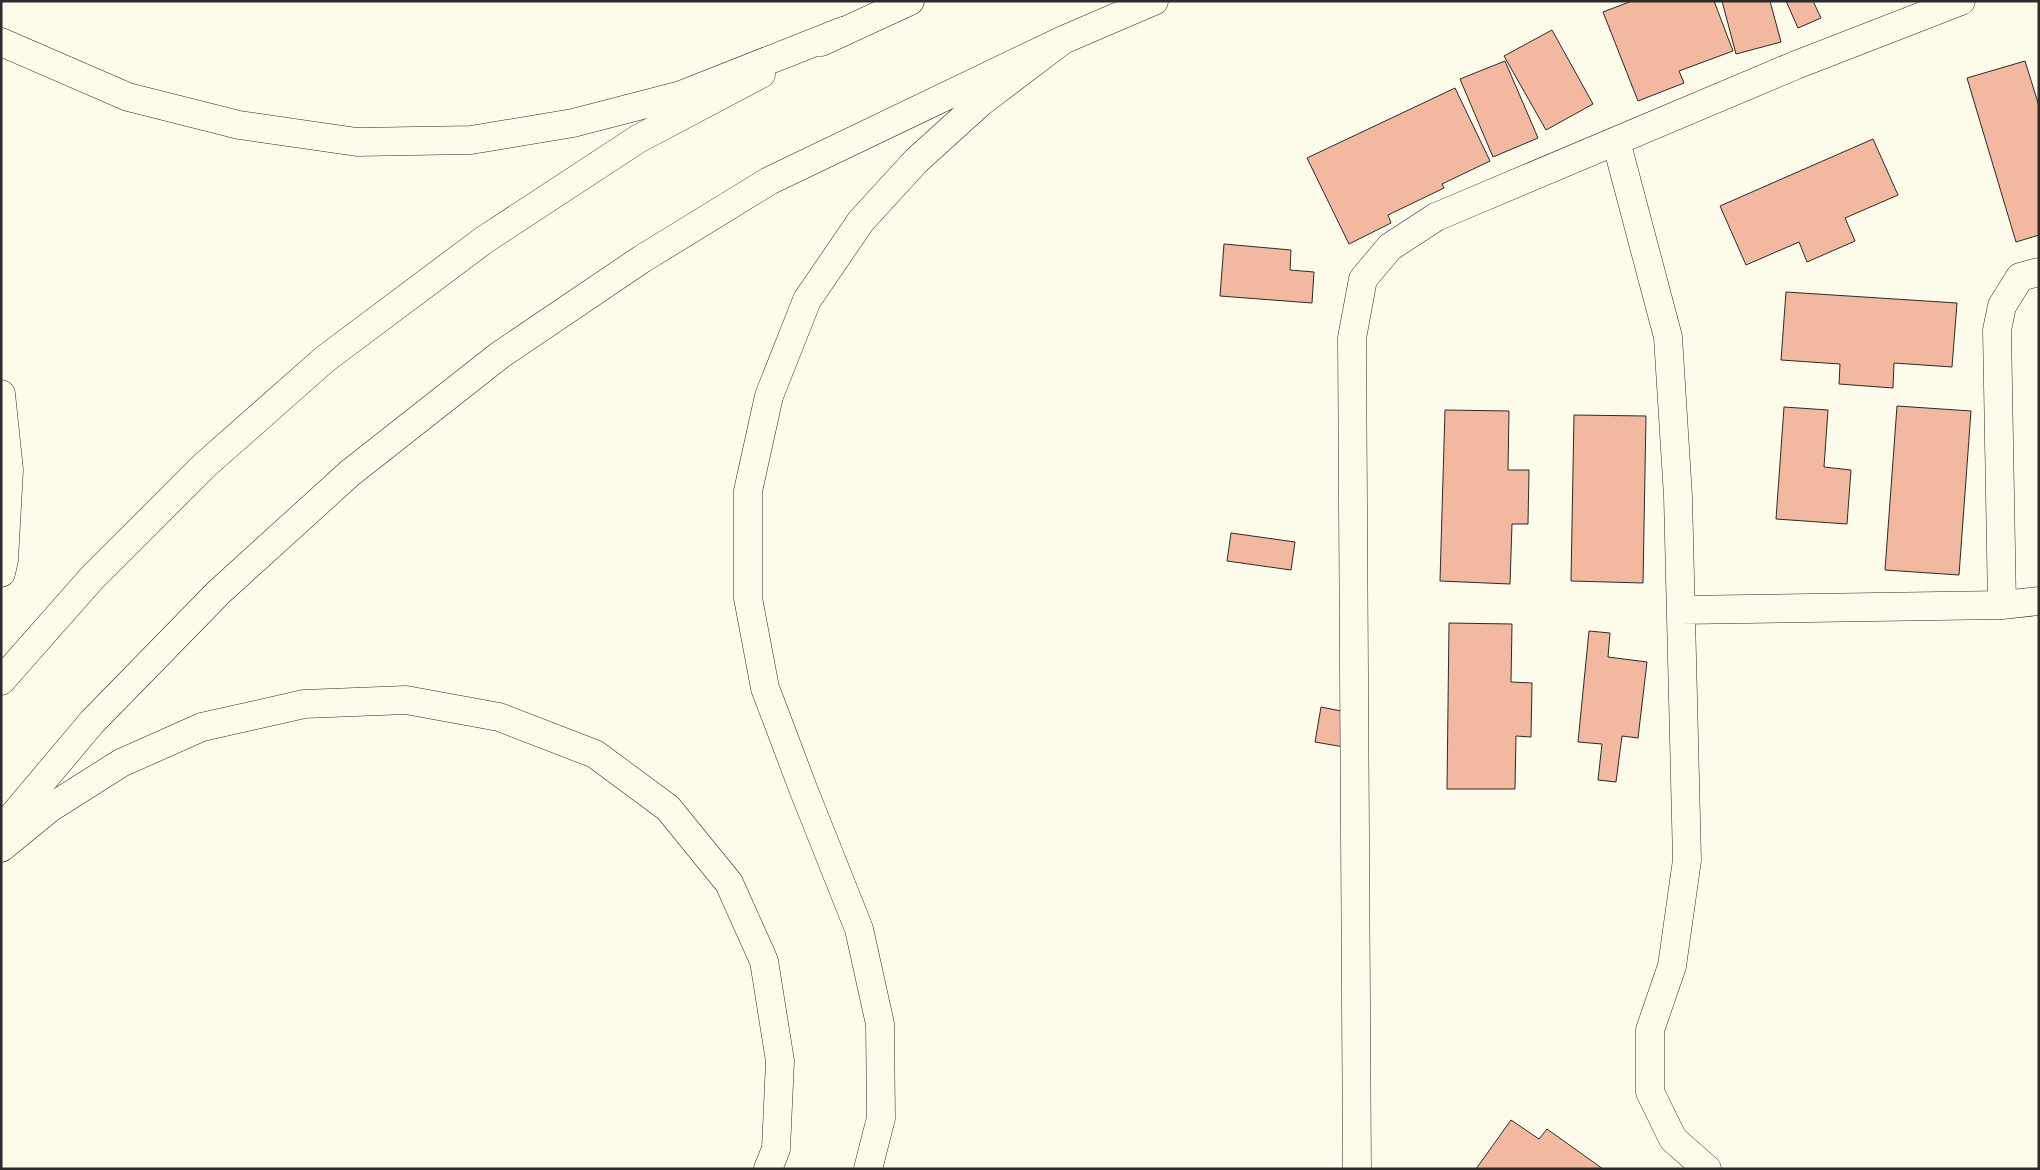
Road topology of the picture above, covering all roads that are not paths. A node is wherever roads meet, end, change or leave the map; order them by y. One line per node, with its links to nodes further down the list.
1 (910, 1): 4 (main road)
2 (1154, 1): 5 (main road)
3 (1961, 1): 7 (main road)
4 (843, 31): 6 (main road); 14 (main road)
5 (1062, 40): 15 (main road); 18 (main road)
6 (1, 42)
7 (1616, 141): 13 (main road); 19 (main road)
8 (2039, 272): 12 (main road)
9 (1, 394): 10 (main road)
10 (1, 573)
11 (2039, 601): 12 (main road)
12 (2002, 605): 13 (main road)
13 (1681, 610): 20 (main road)
14 (1, 681)
15 (1, 830)
16 (1, 848): 17 (main road)
17 (768, 1169)
18 (868, 1169)
19 (1357, 1169)
20 (1707, 1169)

